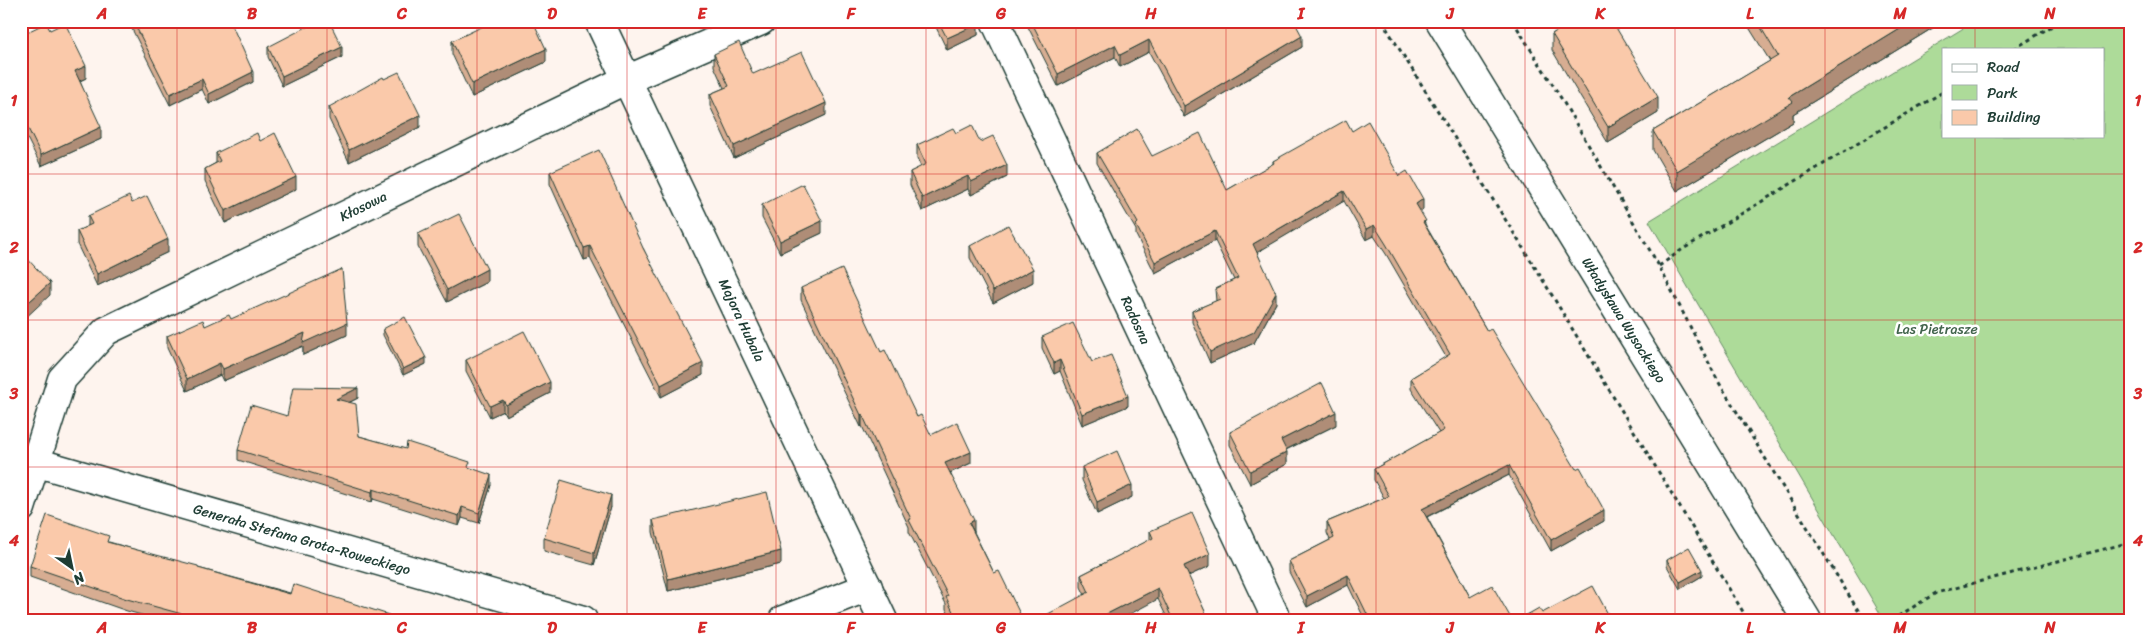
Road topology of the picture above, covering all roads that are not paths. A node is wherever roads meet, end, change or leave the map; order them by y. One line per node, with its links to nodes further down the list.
1 (599, 21): 5 (street, Majora Hubala)
2 (761, 21): 5 (street, Kłosowa)
3 (995, 21): 12 (street, Radosna)
4 (1440, 21): 13 (street, Władysława Wysockiego)
5 (628, 79): 6 (street, Kłosowa); 8 (street, Majora Hubala)
6 (28, 460): 7 (street, Kłosowa); 9 (street, Generała Stefana Grota-Roweckiego)
7 (21, 508)
8 (868, 587): 10 (street); 11 (street, Majora Hubala)
9 (583, 620)
10 (783, 620)
11 (883, 620)
12 (1278, 620)
13 (1807, 620)

